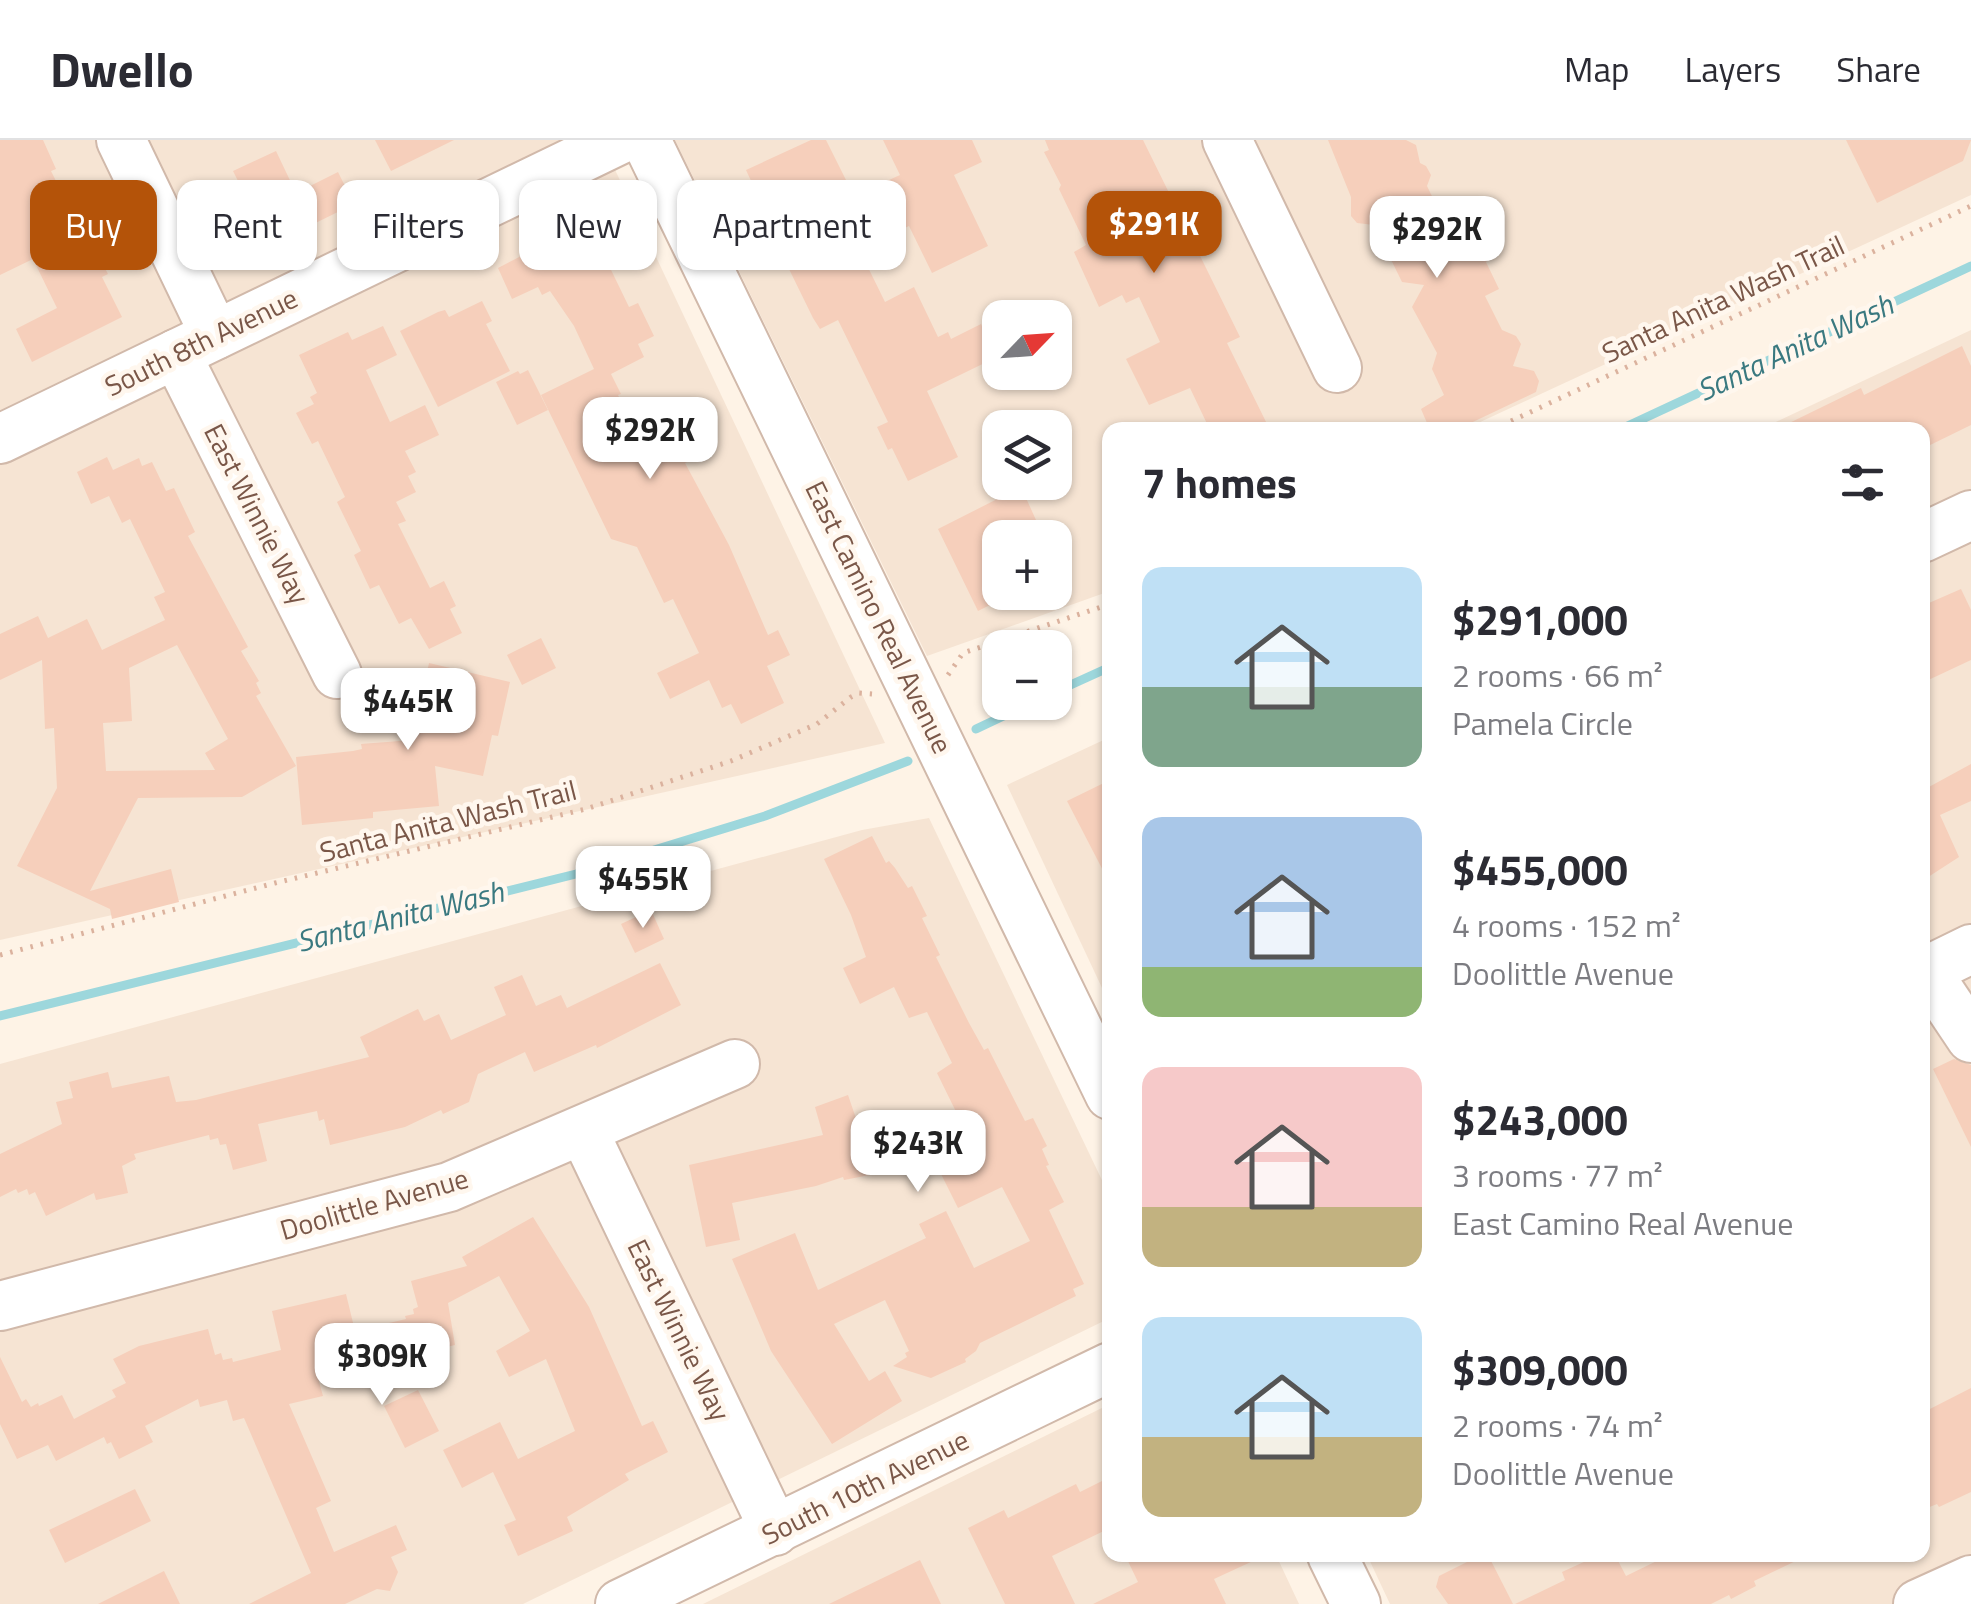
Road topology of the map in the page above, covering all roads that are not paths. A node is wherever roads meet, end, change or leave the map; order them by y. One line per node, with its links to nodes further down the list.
1 (121, 140): 5 (street, East Winnie Way)
2 (619, 140): 5 (street, South 8th Avenue)
3 (646, 140): 16 (street, East Camino Real Avenue)
4 (1227, 140): 6 (street)
5 (196, 344): 7 (street, South 8th Avenue); 10 (street, East Winnie Way)
6 (1337, 368)
7 (0, 439)
8 (1971, 514): 9 (street)
9 (1930, 534)
10 (337, 674)
11 (1971, 949): 12 (street)
12 (1930, 969)
13 (1930, 980): 14 (street)
14 (1971, 1038)
15 (734, 1064): 17 (street, Doolittle Avenue)
16 (1102, 1079)
17 (583, 1130): 18 (street, Doolittle Avenue); 20 (street, East Winnie Way)
18 (0, 1306)
19 (1102, 1371): 20 (street, South 10th Avenue)
20 (776, 1531): 23 (street, South 10th Avenue)
21 (1335, 1562): 24 (street)
22 (1971, 1580): 25 (street)
23 (620, 1604)
24 (1356, 1604)
25 (1918, 1604)

